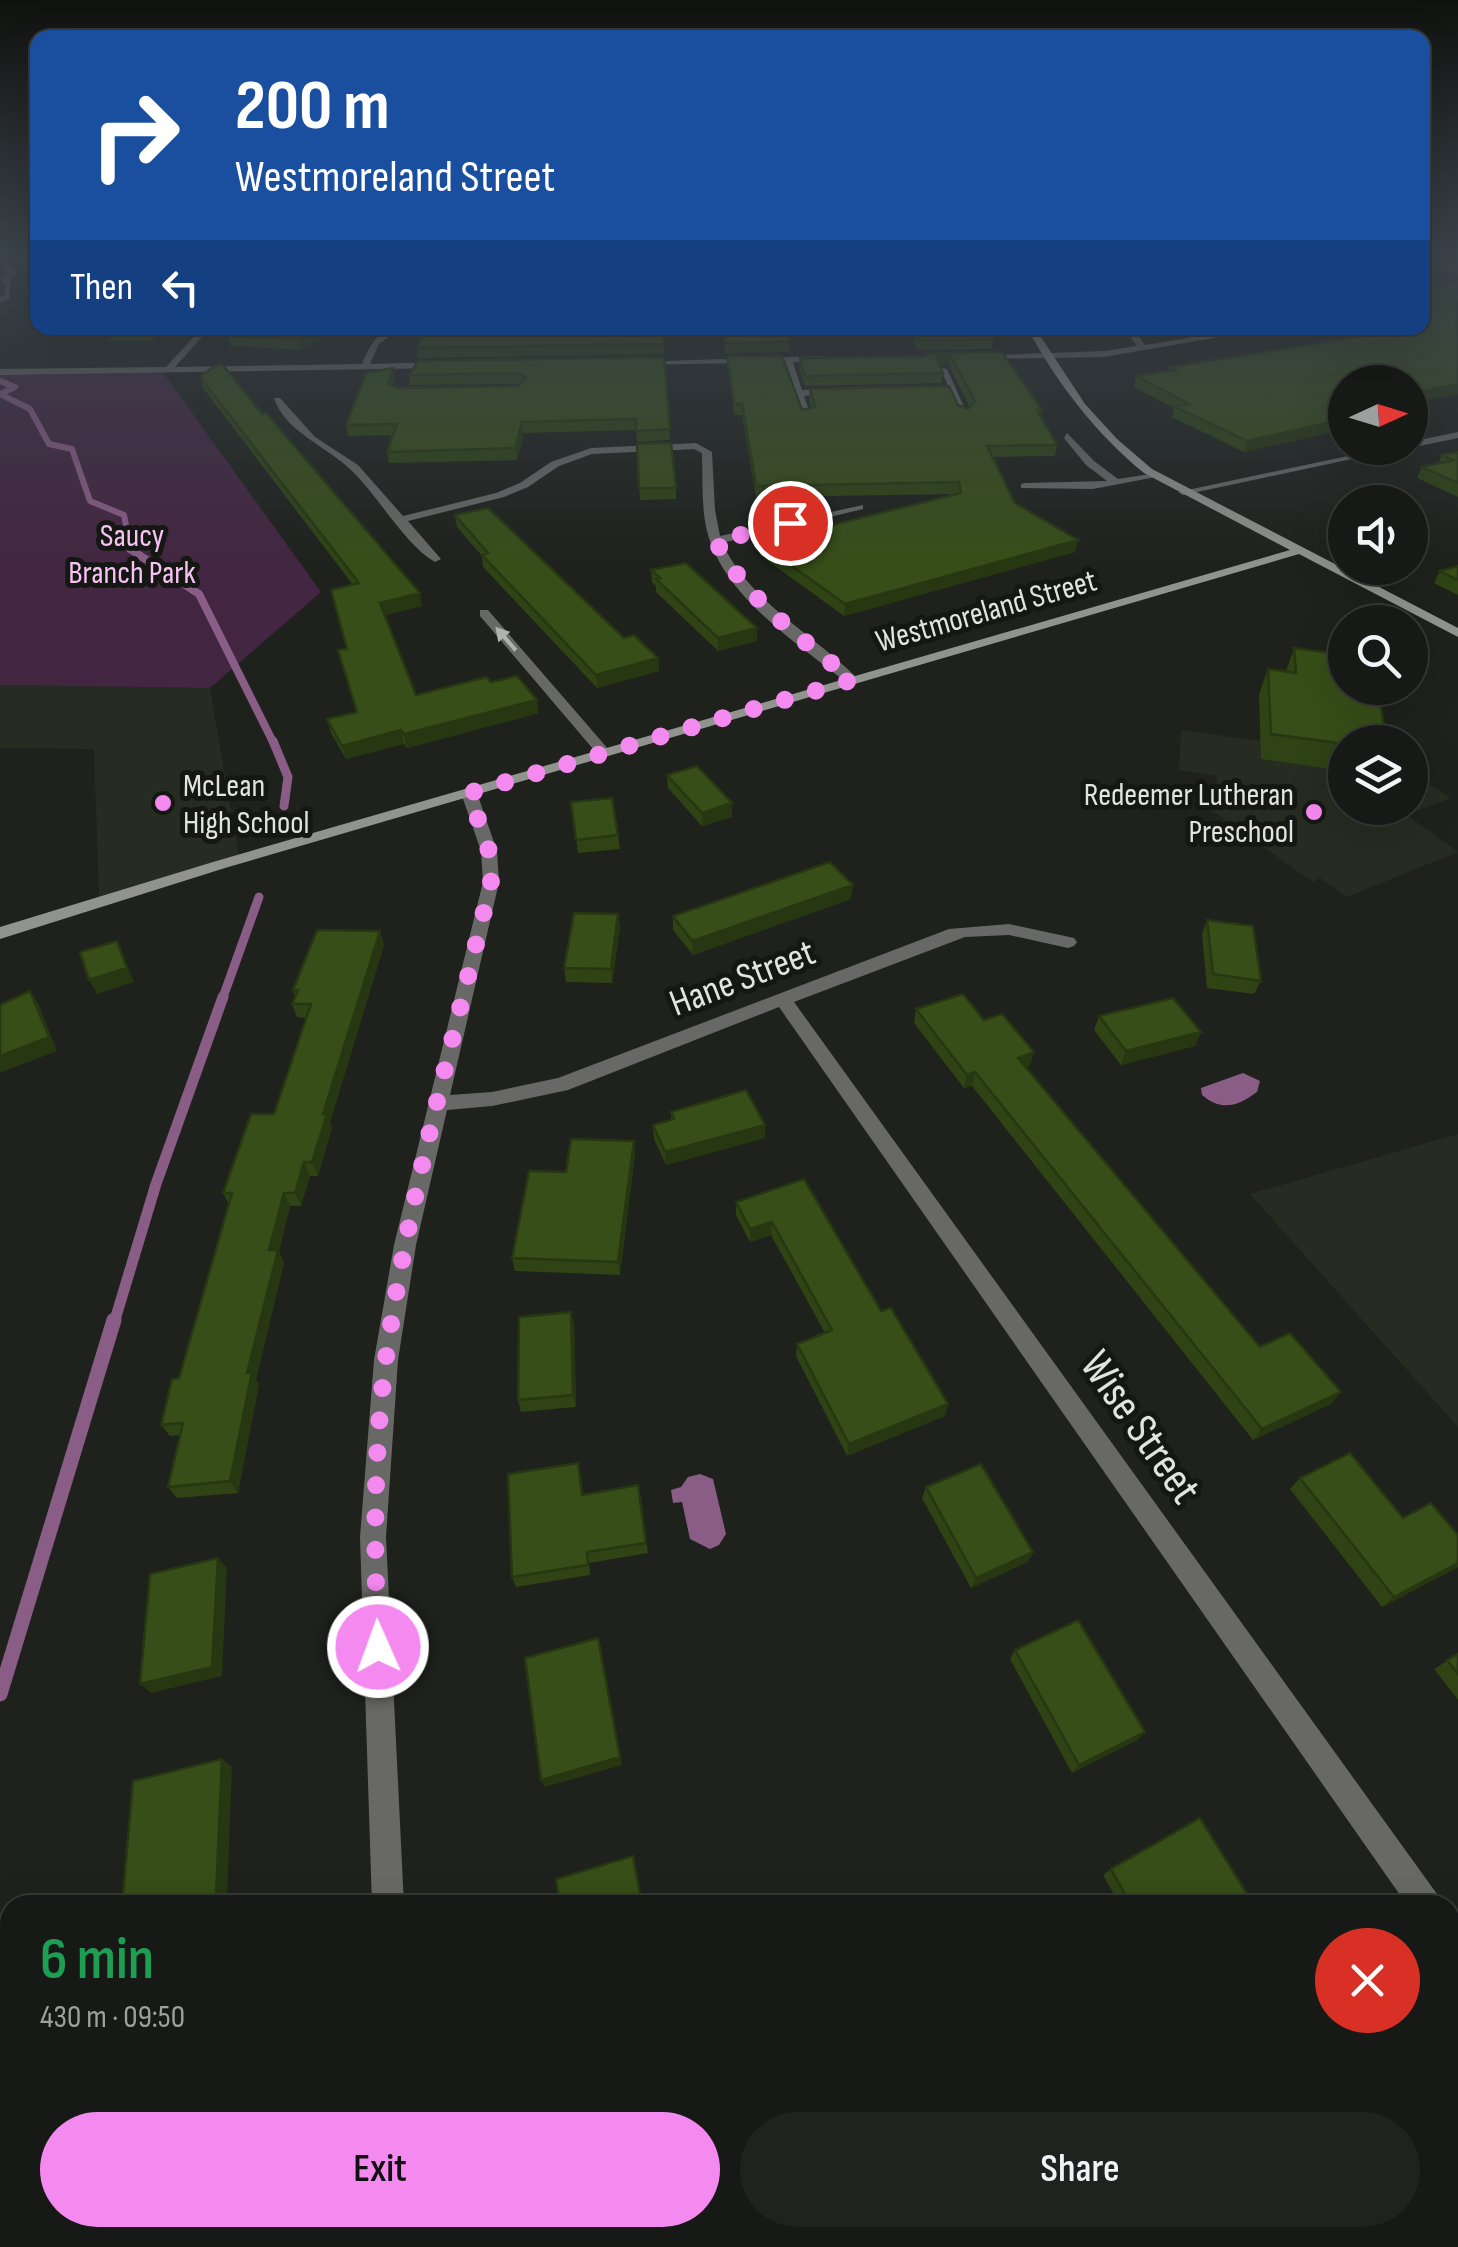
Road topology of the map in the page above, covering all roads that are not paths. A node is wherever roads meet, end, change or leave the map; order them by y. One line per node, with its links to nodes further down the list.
1 (178, 359): 10 (street)
2 (368, 359): 8 (street)
3 (830, 359): 5 (street)
4 (1049, 359): 25 (main road)
5 (788, 360): 6 (street); 16 (street)
6 (630, 362)
7 (410, 365): 8 (street); 9 (street); 13 (street)
8 (365, 366): 10 (street)
9 (453, 366)
10 (170, 367): 12 (street)
11 (943, 369): 15 (street)
12 (0, 372)
13 (404, 378)
14 (934, 390): 15 (street)
15 (953, 390): 19 (street)
16 (799, 392): 17 (street); 20 (street)
17 (857, 392)
18 (277, 400): 30 (street)
19 (965, 414)
20 (806, 416)
21 (1458, 435): 23 (street)
22 (1067, 436): 26 (street)
23 (1428, 441)
24 (1328, 462): 28 (street)
25 (1156, 476): 26 (street); 28 (main road)
26 (1118, 483): 27 (street)
27 (1024, 486)
28 (1184, 492): 32 (main road)
29 (859, 507): 31 (street)
30 (398, 520): 31 (street); 33 (street)
31 (716, 541): 36 (street)
32 (1298, 551): 35 (main road); 36 (main road, Westmoreland Street)
33 (435, 559)
34 (484, 613): 37 (street, one-way to 34)
35 (1458, 633)
36 (852, 680): 37 (main road, Westmoreland Street)
37 (604, 753): 38 (main road, Westmoreland Street)
38 (469, 793): 39 (main road, Westmoreland Street); 42 (street)
39 (0, 933)
40 (1068, 942): 41 (street, Hane Street)
41 (783, 999): 42 (street, Hane Street); 44 (street, Wise Street)
42 (440, 1103): 43 (street)
43 (388, 1895)
44 (1419, 1895)

